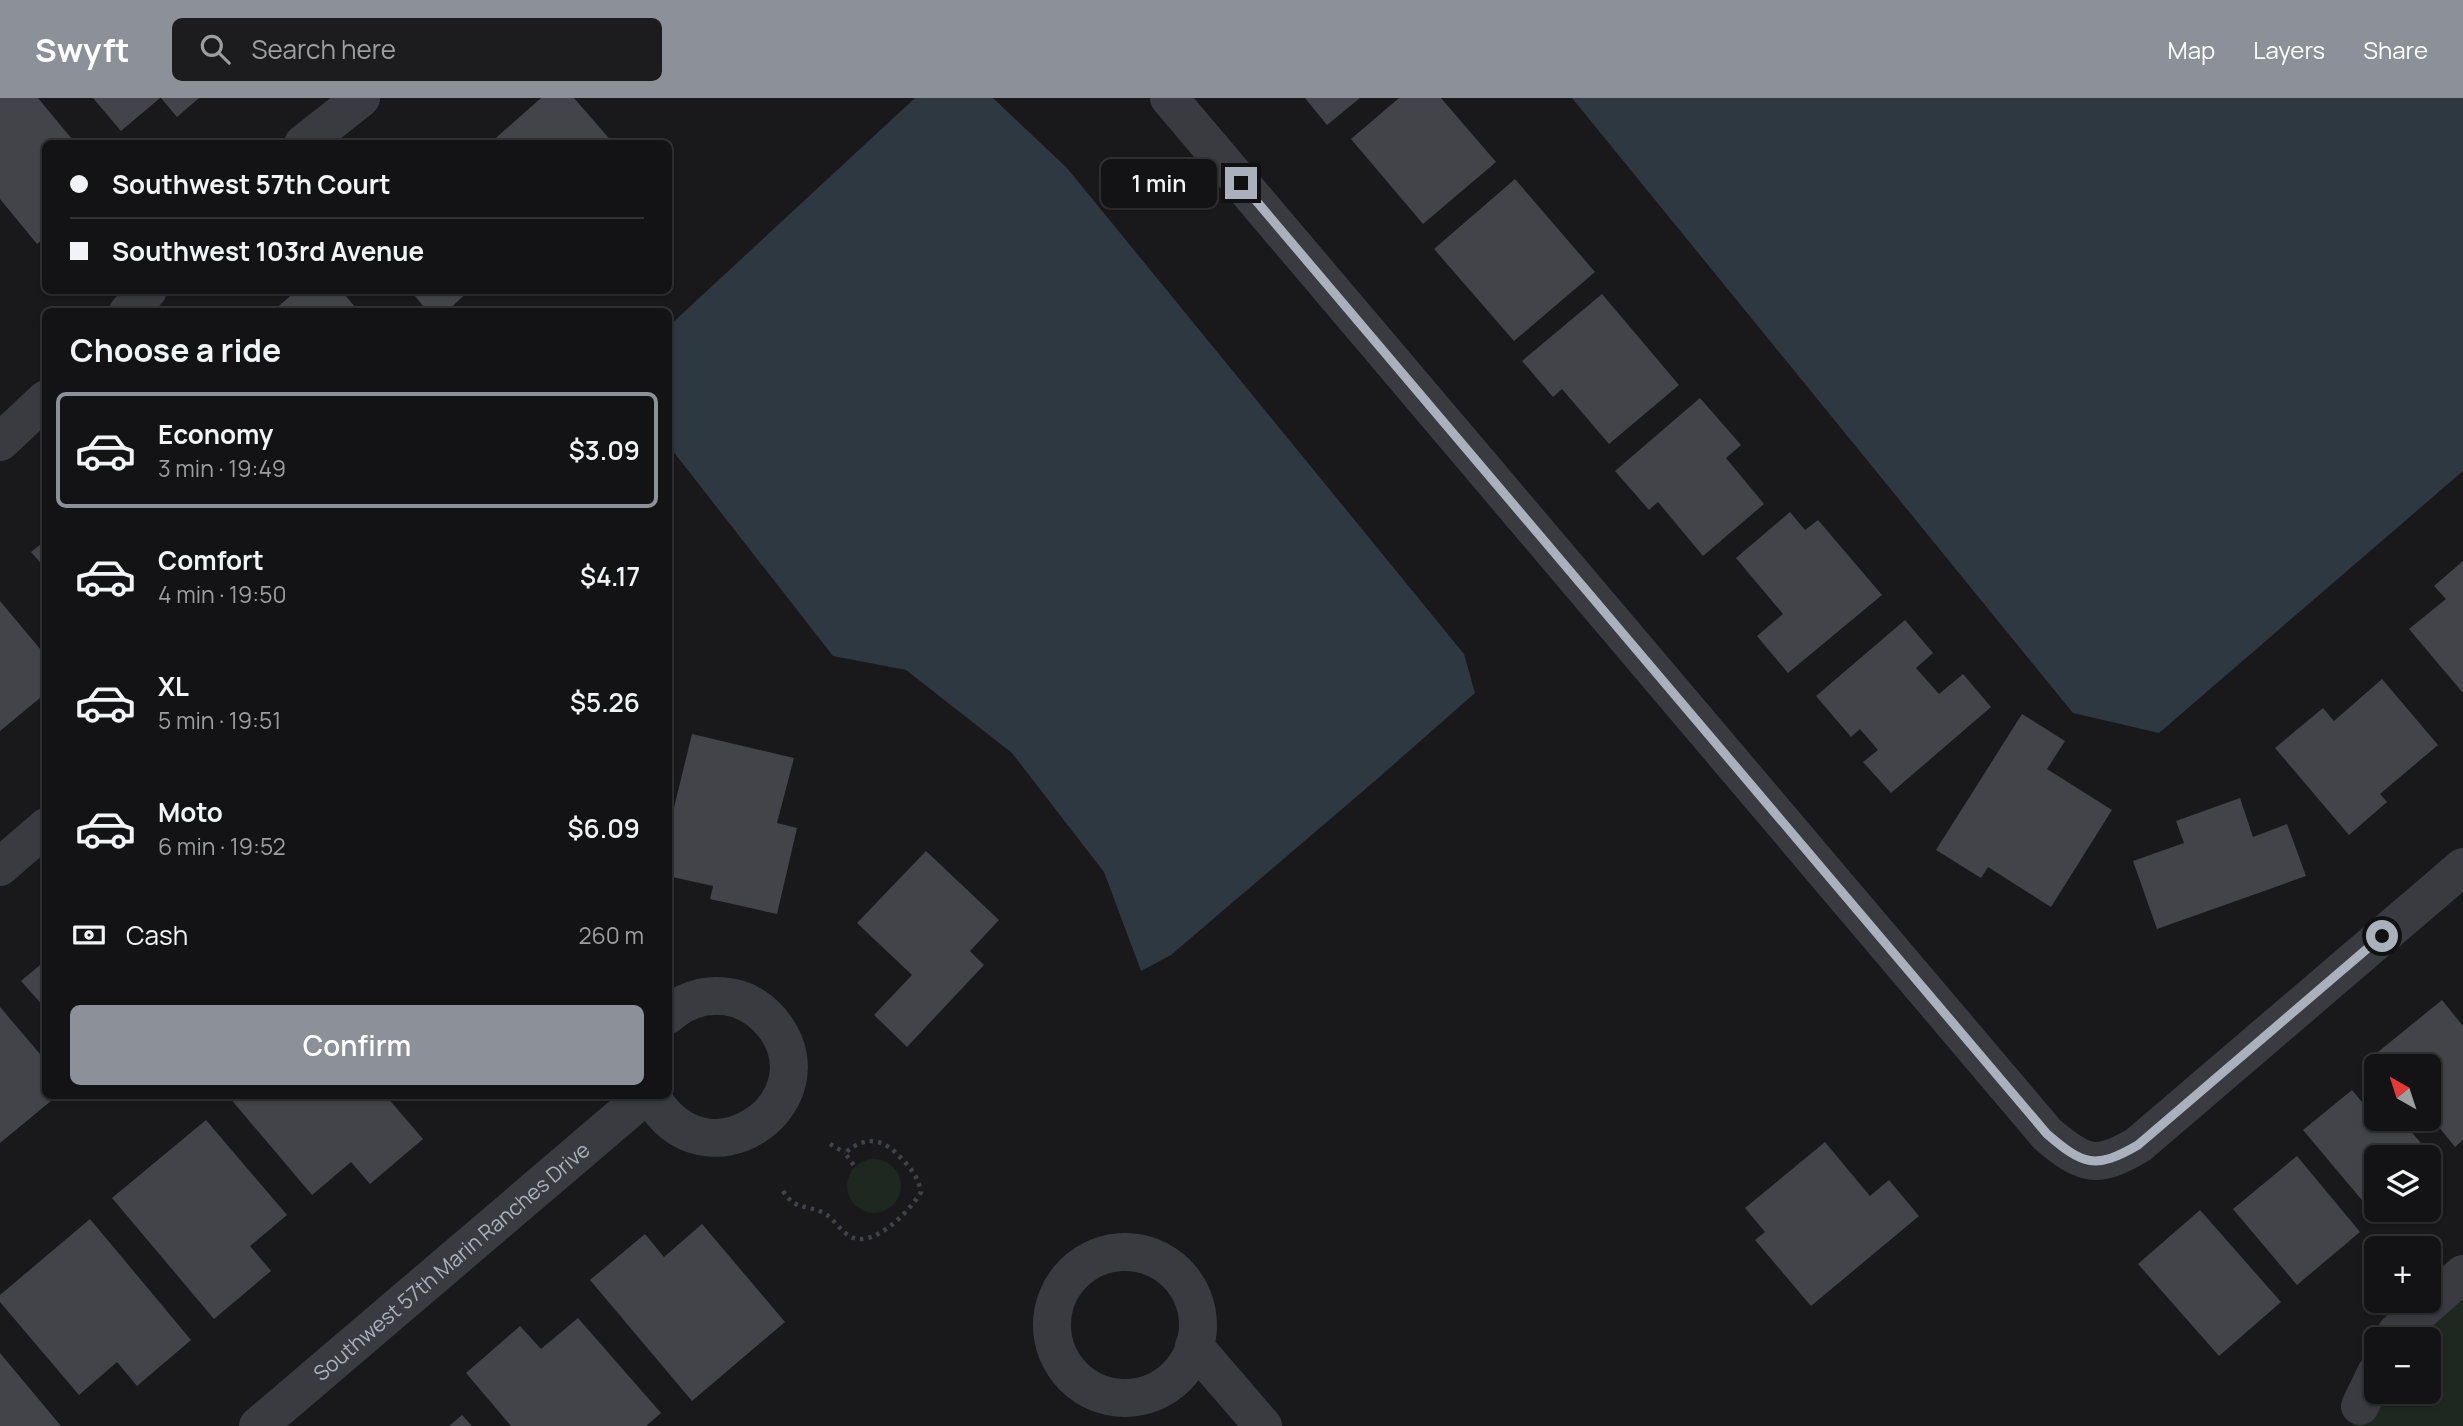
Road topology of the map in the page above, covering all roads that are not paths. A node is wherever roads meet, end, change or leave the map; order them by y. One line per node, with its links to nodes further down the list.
1 (360, 98): 3 (street)
2 (1169, 98): 10 (street)
3 (308, 140)
4 (144, 294): 5 (street)
5 (132, 308)
6 (42, 403): 7 (street)
7 (0, 442)
8 (42, 830): 9 (street)
9 (0, 867)
10 (2463, 867)
11 (672, 1011): 13 (street)
12 (641, 1099): 17 (street, Southwest 57th Marin Ranches Drive)
13 (653, 1099)
14 (2463, 1274): 15 (street)
15 (2403, 1327)
16 (1194, 1346): 18 (street)
17 (258, 1426)
18 (1263, 1426)

